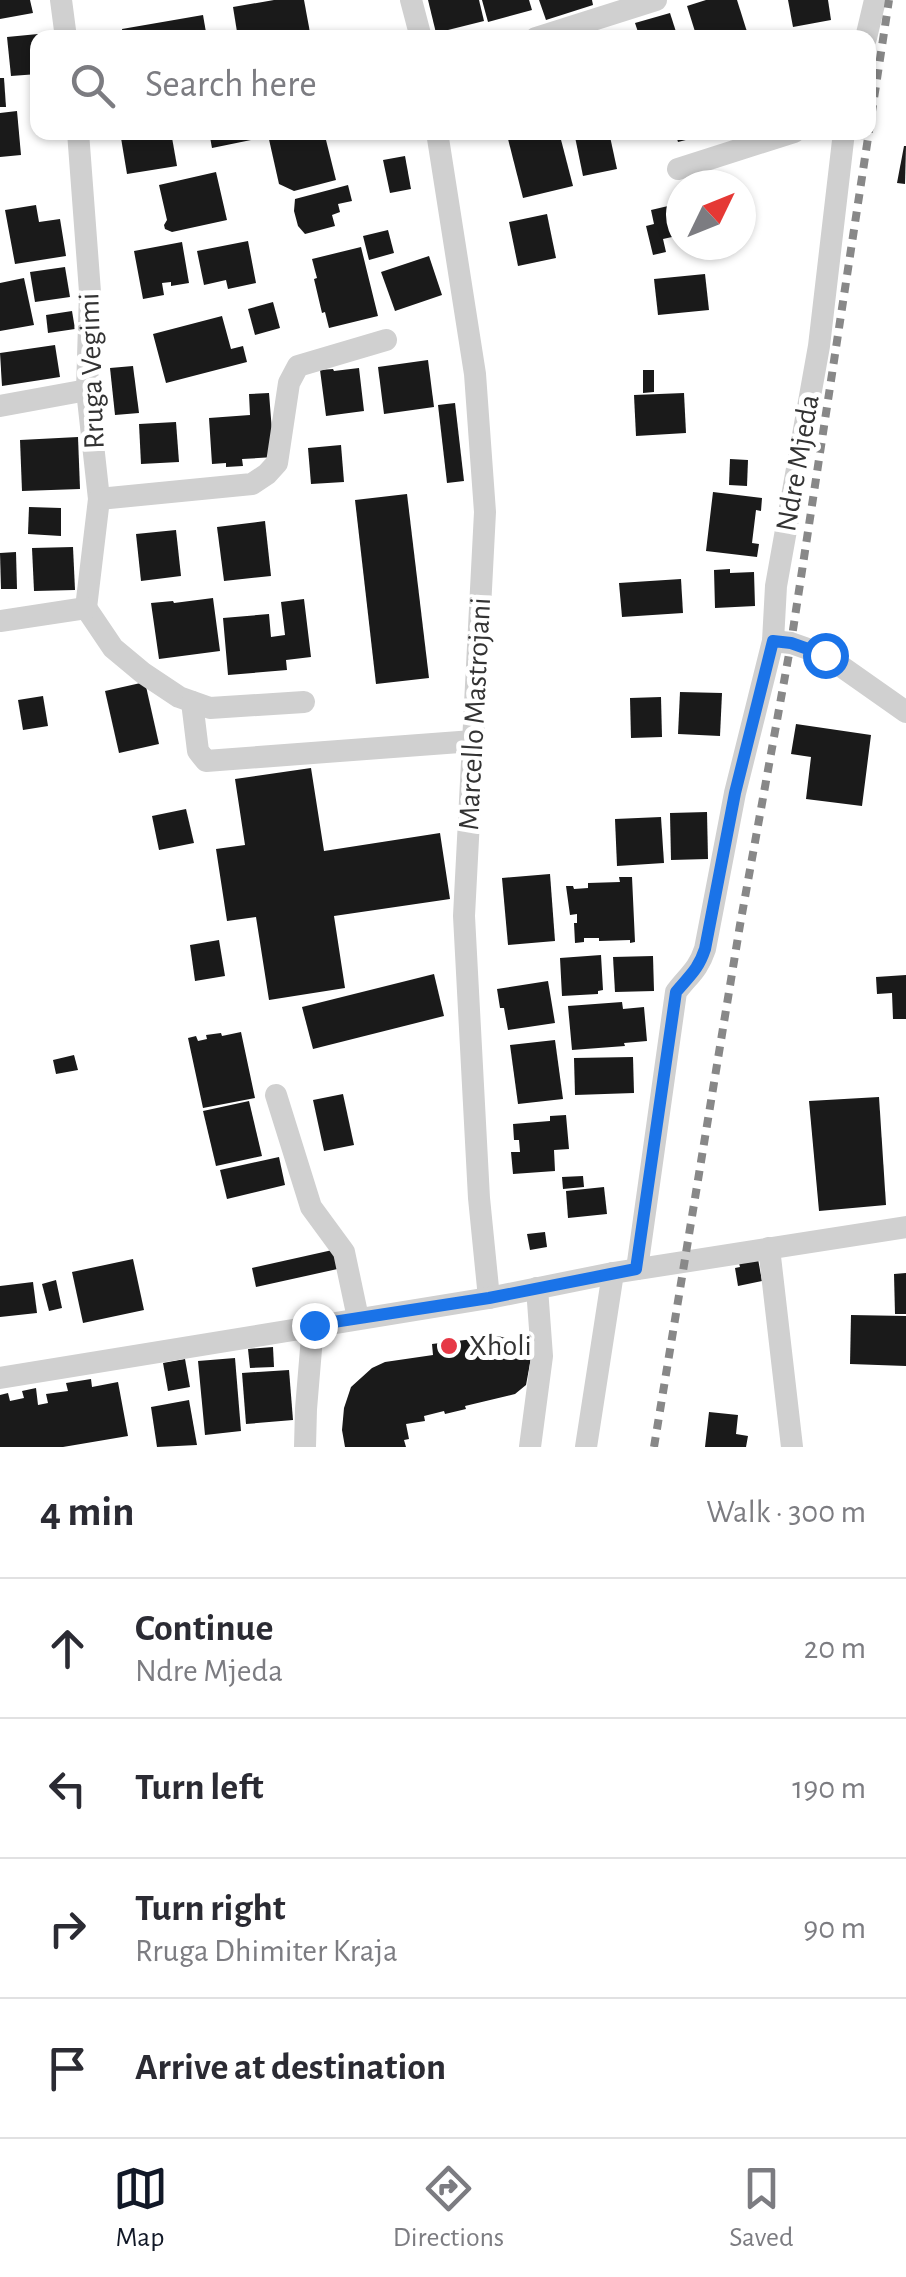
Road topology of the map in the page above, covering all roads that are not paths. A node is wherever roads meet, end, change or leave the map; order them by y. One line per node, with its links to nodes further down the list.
1 (61, 0): 5 (street)
2 (411, 0): 6 (street)
3 (656, 0): 7 (street)
4 (875, 0): 8 (street)
5 (65, 30)
6 (419, 30)
7 (561, 30)
8 (868, 30)
9 (79, 140): 15 (street, Rruga Vegimi)
10 (438, 140): 24 (street, Marcello Mastrojani)
11 (769, 140): 13 (street)
12 (843, 140): 20 (street, Ndre Mjeda)
13 (678, 169)
14 (386, 340): 17 (street)
15 (87, 390): 16 (street); 17 (street, Rruga Vegimi)
16 (0, 406)
17 (99, 499): 18 (street, Rruga Vegimi)
18 (86, 608): 19 (street); 21 (street)
19 (0, 622)
20 (773, 641): 23 (street); 28 (street, Ndre Mjeda)
21 (192, 702): 22 (street); 24 (street)
22 (304, 702)
23 (906, 712)
24 (473, 740): 30 (street, Marcello Mastrojani)
25 (276, 1096): 31 (street)
26 (906, 1227): 27 (street)
27 (770, 1248): 28 (street); 37 (street)
28 (625, 1271): 29 (street); 36 (street, Ndre Mjeda)
29 (537, 1288): 30 (street); 35 (street)
30 (489, 1298): 31 (street)
31 (358, 1318): 32 (street)
32 (314, 1325): 33 (street); 34 (street)
33 (0, 1378)
34 (305, 1447)
35 (530, 1447)
36 (586, 1447)
37 (792, 1447)

